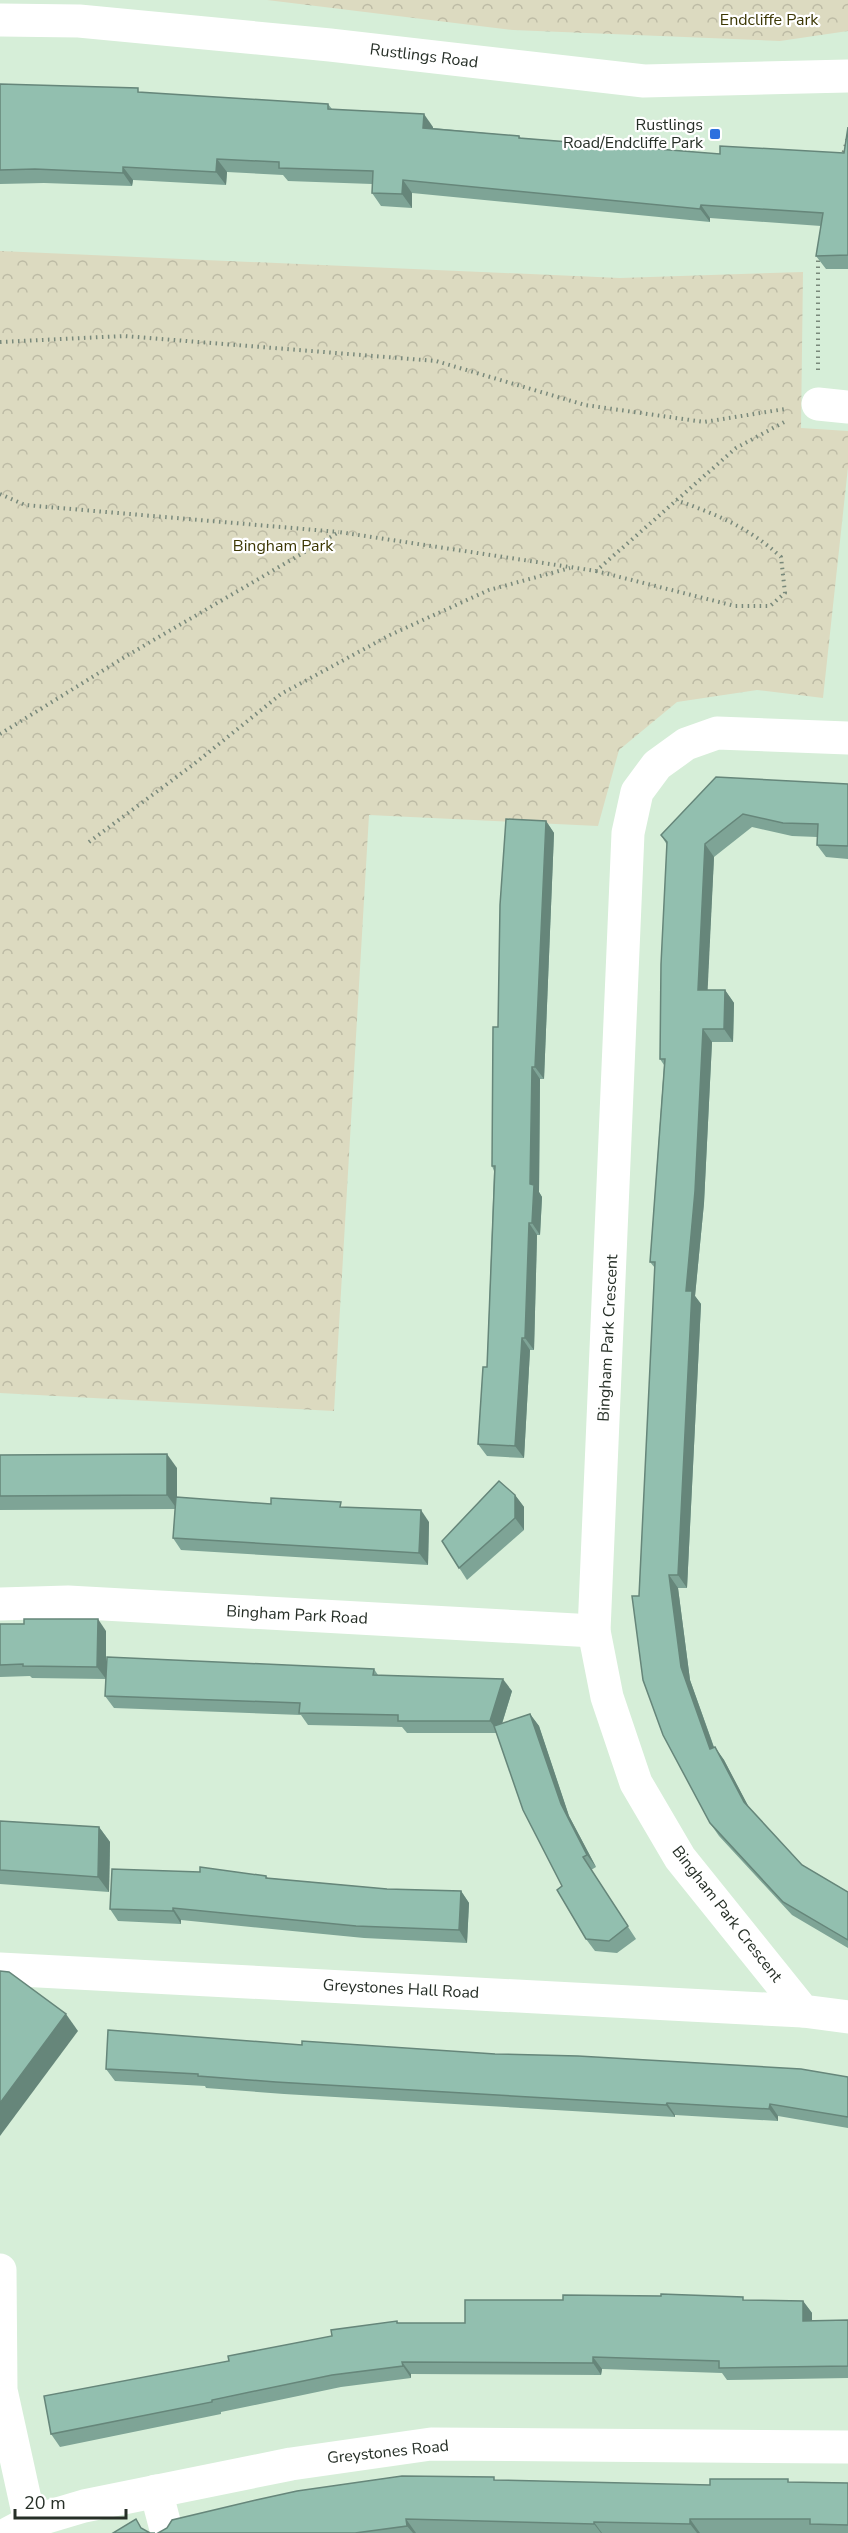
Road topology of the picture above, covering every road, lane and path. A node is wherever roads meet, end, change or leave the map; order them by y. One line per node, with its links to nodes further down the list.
1 (0, 20): 2 (street, Rustlings Road)
2 (848, 76)
3 (848, 136): 4 (path)
4 (841, 161)
5 (819, 247): 7 (path)
6 (0, 342): 7 (path)
7 (833, 406): 9 (path)
8 (0, 494): 10 (path)
9 (676, 500): 12 (path); 12 (path)
10 (339, 532): 11 (path); 13 (path)
11 (574, 567): 12 (path); 15 (path)
12 (596, 571)
13 (0, 734)
14 (848, 738): 17 (street, Bingham Park Crescent)
15 (89, 842)
16 (0, 1604): 17 (street, Bingham Park Road)
17 (594, 1631): 19 (street, Bingham Park Crescent)
18 (0, 1969): 19 (street, Greystones Hall Road)
19 (803, 2011): 20 (street)
20 (848, 2017)
21 (0, 2270): 22 (street)
22 (0, 2390): 25 (street)
23 (848, 2447): 24 (street, Greystones Road)
24 (156, 2491): 25 (street, Greystones Road); 26 (street)
25 (20, 2527)
26 (167, 2533)

